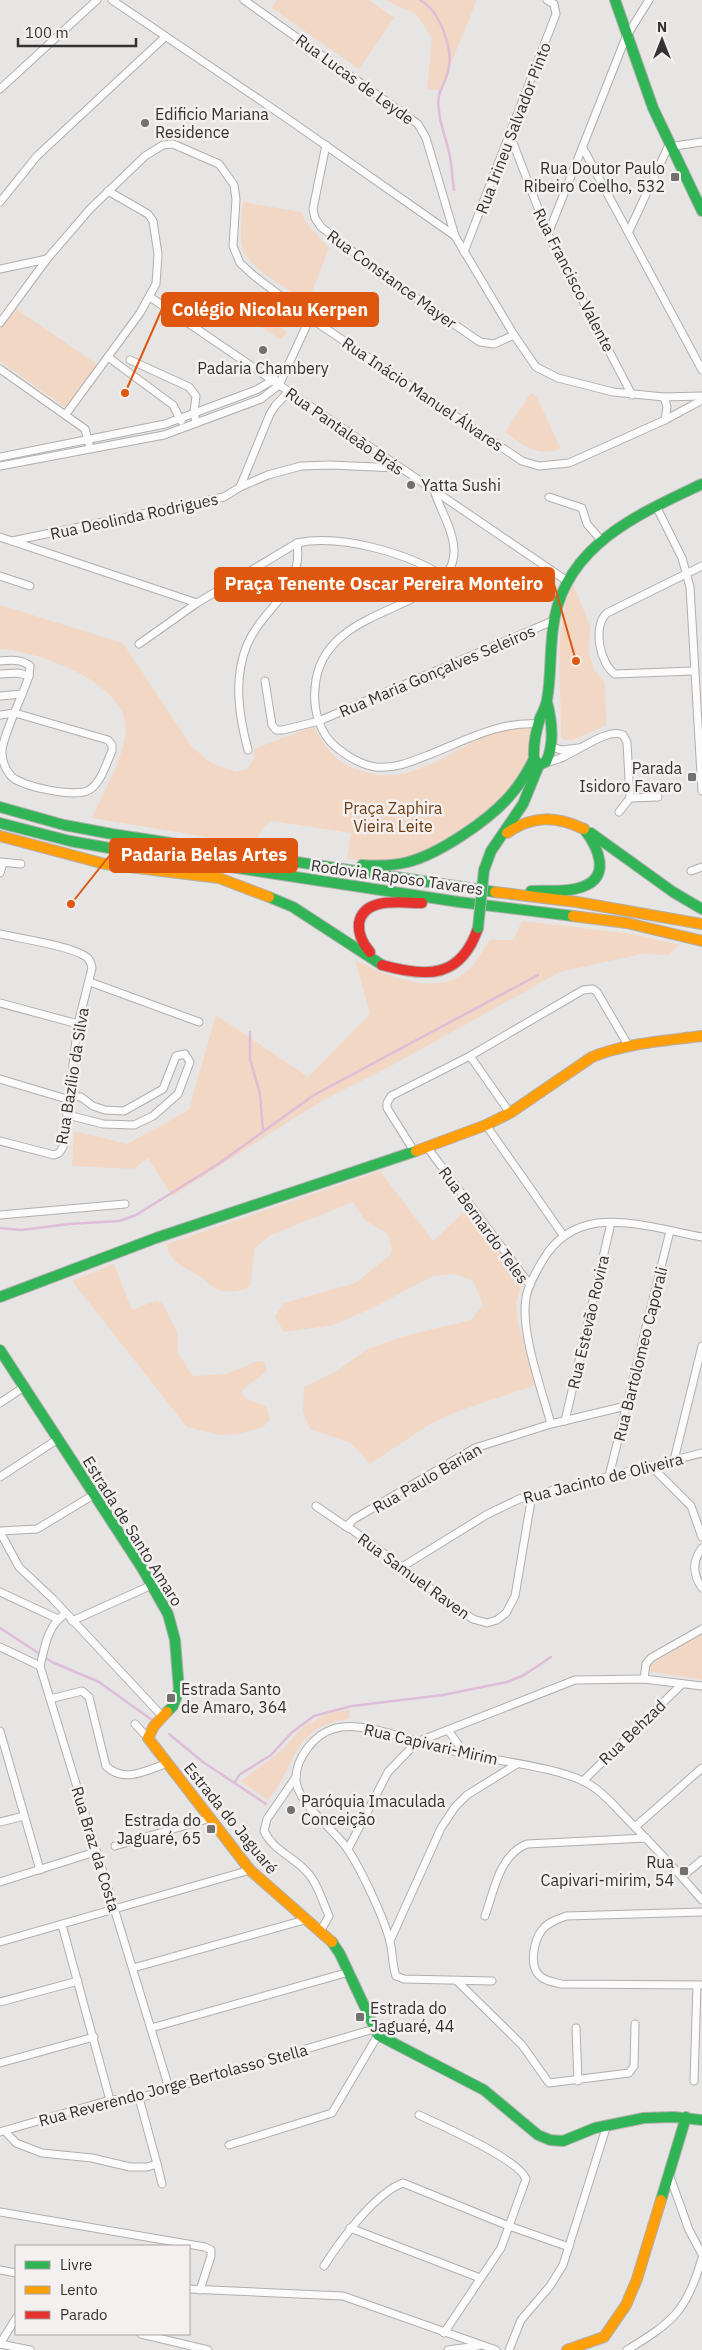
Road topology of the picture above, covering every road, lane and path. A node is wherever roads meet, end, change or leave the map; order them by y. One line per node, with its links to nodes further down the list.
1 (97, 0): 9 (street)
2 (112, 0): 7 (street)
3 (244, 0): 20 (street, Rua Lucas de Leyde)
4 (615, 0): 8 (main road)
5 (649, 0): 8 (street)
6 (550, 2): 10 (street, Rua Irineu Salvador Pinto)
7 (165, 37): 12 (street); 16 (street)
8 (626, 37): 13 (main road); 14 (street)
9 (0, 89)
10 (510, 135): 19 (street, Rua Francisco Valente); 21 (street, Rua Irineu Salvador Pinto)
11 (702, 142): 13 (street)
12 (326, 145): 20 (street); 27 (street, Rua Constance Mayer)
13 (668, 147): 17 (main road); 18 (street)
14 (584, 150): 18 (street); 19 (street)
15 (108, 191): 22 (street, Rua Inácio Manuel Álvares); 24 (street); 25 (street, Rua Inácio Manuel Álvares)
16 (0, 202)
17 (702, 211)
18 (630, 231): 31 (street)
19 (548, 234): 34 (street, Rua Francisco Valente)
20 (454, 236): 21 (street)
21 (464, 252): 27 (street)
22 (47, 259): 23 (street); 26 (street, Rua Inácio Manuel Álvares)
23 (0, 269)
24 (150, 297): 28 (street); 32 (street, Rua Pantaleão Brás)
25 (310, 318): 32 (street); 40 (street, Rua Inácio Manuel Álvares)
26 (0, 323)
27 (514, 335): 34 (street)
28 (108, 357): 38 (street); 39 (street)
29 (130, 360): 37 (street)
30 (0, 368): 38 (street)
31 (702, 370)
32 (276, 383): 33 (street, Rua Pantaleão Brás); 37 (street); 41 (street)
33 (288, 392): 49 (street, Rua Pantaleão Brás); 51 (street)
34 (632, 394): 35 (street)
35 (664, 397): 36 (street); 40 (street)
36 (702, 398): 40 (street, Rua Inácio Manuel Álvares)
37 (194, 412): 39 (street); 41 (street)
38 (66, 414): 44 (street)
39 (180, 418): 42 (street); 43 (street)
40 (666, 420)
41 (196, 423): 42 (street)
42 (183, 428): 45 (street)
43 (98, 437): 44 (street); 45 (street)
44 (88, 439): 46 (street); 47 (street)
45 (103, 446): 46 (street)
46 (89, 449): 48 (street)
47 (0, 457)
48 (0, 466)
49 (399, 468): 51 (street, Rua Deolinda Rodrigues); 52 (street, Rua Pantaleão Brás)
50 (702, 484): 54 (main road)
51 (240, 487): 57 (street, Rua Deolinda Rodrigues)
52 (435, 493): 62 (street); 63 (street, Rua Pantaleão Brás)
53 (549, 497): 56 (street)
54 (656, 506): 56 (main road); 60 (street)
55 (0, 537): 57 (street)
56 (600, 540): 63 (main road)
57 (12, 541): 65 (street)
58 (298, 543): 62 (street); 65 (street); 86 (street)
59 (702, 566): 60 (street)
60 (687, 574): 69 (street); 71 (street)
61 (0, 576): 64 (street)
62 (446, 578): 80 (street)
63 (567, 580): 66 (main road)
64 (30, 586)
65 (197, 604): 67 (street)
66 (555, 620): 77 (main road); 80 (street, Rua Maria Gonçalves Seleiros)
67 (139, 644)
68 (702, 648): 69 (street)
69 (694, 652): 71 (street)
70 (0, 660): 73 (street)
71 (693, 671): 83 (street)
72 (0, 674): 73 (street)
73 (29, 676): 75 (street)
74 (265, 681): 80 (street, Rua Maria Gonçalves Seleiros)
75 (22, 694): 76 (street); 78 (street)
76 (0, 696)
77 (547, 702): 81 (main road); 82 (main road)
78 (15, 713): 78 (street); 79 (street)
79 (0, 715)
80 (319, 721): 81 (street)
81 (539, 724): 82 (main road); 87 (main road)
82 (550, 729): 84 (main road)
83 (700, 730): 88 (street)
84 (550, 746): 85 (street); 87 (main road)
85 (579, 748): 87 (street); 90 (street)
86 (248, 750)
87 (539, 762): 96 (main road); 99 (main road)
88 (702, 791)
89 (658, 797): 90 (street)
90 (630, 798): 92 (street)
91 (0, 807): 99 (main road, Rodovia Raposo Tavares)
92 (618, 812)
93 (0, 823): 103 (main road, Rodovia Raposo Tavares)
94 (584, 829): 96 (main road); 105 (main road); 107 (main road)
95 (0, 836): 104 (main road)
96 (501, 838): 111 (main road, bridge)
97 (2, 862): 98 (street); 102 (street)
98 (21, 864)
99 (311, 864): 105 (main road, Rodovia Raposo Tavares)
100 (702, 867): 101 (street)
101 (692, 871)
102 (0, 873)
103 (280, 875): 104 (main road); 106 (main road, Rodovia Raposo Tavares)
104 (219, 878): 111 (main road)
105 (508, 894): 108 (main road, Rodovia Raposo Tavares)
106 (459, 902): 110 (main road, Rodovia Raposo Tavares); 111 (main road)
107 (702, 909)
108 (702, 924)
109 (0, 934): 112 (street, Rua Bazílio da Silva)
110 (702, 941)
111 (382, 965)
112 (90, 982): 114 (street); 115 (street, Rua Bazílio da Silva)
113 (0, 1003): 115 (street)
114 (199, 1022)
115 (78, 1024): 120 (street, Rua Bazílio da Silva)
116 (702, 1036): 117 (main road)
117 (628, 1045): 118 (street); 121 (main road)
118 (470, 1056): 121 (street); 126 (street)
119 (0, 1079): 120 (street)
120 (70, 1098): 122 (street, Rua Bazílio da Silva); 122 (street)
121 (510, 1113): 123 (main road)
122 (68, 1115): 124 (street, Rua Bazílio da Silva)
123 (486, 1125): 125 (main road); 131 (street)
124 (0, 1141)
125 (427, 1147): 126 (main road); 133 (street, Rua Bernardo Teles)
126 (414, 1151): 134 (main road)
127 (125, 1204): 128 (street)
128 (0, 1216)
129 (611, 1223): 130 (street); 131 (street); 140 (street, Rua Estevão Rovira)
130 (670, 1232): 132 (street); 139 (street, Rua Bartolomeo Caporali)
131 (563, 1235): 133 (street)
132 (702, 1237)
133 (530, 1285): 141 (street, Rua Bernardo Teles)
134 (0, 1297)
135 (702, 1346): 144 (street)
136 (0, 1350): 137 (main road, Estrada de Santo Amaro)
137 (24, 1387): 138 (street); 142 (main road, Estrada de Santo Amaro)
138 (0, 1403)
139 (626, 1406): 140 (street, Rua Paulo Barian); 146 (street, Rua Bartolomeo Caporali)
140 (565, 1421): 141 (street, Rua Paulo Barian)
141 (551, 1424): 151 (street, Rua Paulo Barian)
142 (58, 1439): 147 (street); 148 (main road, Estrada de Santo Amaro)
143 (702, 1453): 144 (street, Rua Jacinto de Oliveira)
144 (674, 1460): 145 (street, Rua Jacinto de Oliveira)
145 (650, 1465): 146 (street, Rua Jacinto de Oliveira); 153 (street)
146 (609, 1476): 149 (street, Rua Jacinto de Oliveira)
147 (0, 1477)
148 (95, 1494): 152 (street); 156 (main road, Estrada de Santo Amaro)
149 (532, 1495): 155 (street, Rua Jacinto de Oliveira); 155 (street, Rua Samuel Raven)
150 (316, 1506): 151 (street, Rua Samuel Raven)
151 (347, 1527): 155 (street, Rua Samuel Raven)
152 (0, 1532): 159 (street)
153 (702, 1536)
154 (702, 1548): 157 (street)
155 (402, 1567)
156 (152, 1585): 161 (street); 169 (main road, Estrada de Santo Amaro)
157 (702, 1588)
158 (0, 1592): 160 (street)
159 (65, 1614): 160 (street, Rua Braz da Costa); 161 (street)
160 (58, 1619): 164 (street, Rua Braz da Costa)
161 (72, 1622): 169 (street)
162 (702, 1629): 165 (street)
163 (0, 1647): 164 (street)
164 (41, 1662): 168 (street, Rua Braz da Costa)
165 (644, 1679): 166 (street); 171 (street)
166 (682, 1684): 167 (street); 182 (street, Rua Behzad)
167 (702, 1686)
168 (50, 1699): 177 (street); 190 (street, Rua Braz da Costa)
169 (162, 1716): 173 (main road, Estrada de Santo Amaro)
170 (135, 1724): 173 (street)
171 (448, 1730): 174 (street); 175 (street)
172 (0, 1731): 176 (street)
173 (148, 1738): 177 (main road, Estrada do Jaguaré)
174 (417, 1742): 175 (street, Rua Capivari-Mirim); 181 (street, Rua Capivari-Mirim); 189 (street)
175 (466, 1754): 179 (street, Rua Capivari-Mirim)
176 (9, 1762): 178 (street); 183 (street)
177 (168, 1763): 184 (main road, Estrada do Jaguaré)
178 (0, 1764)
179 (517, 1764): 182 (street, Rua Capivari-Mirim); 203 (street)
180 (702, 1768): 186 (street)
181 (296, 1777): 189 (street); 202 (street, Rua Capivari-Mirim)
182 (583, 1781): 186 (street, Rua Capivari-Mirim)
183 (24, 1816): 185 (street); 192 (street)
184 (211, 1818): 188 (street); 193 (main road, Estrada do Jaguaré)
185 (0, 1822)
186 (635, 1827): 187 (street, Rua Capivari-Mirim)
187 (646, 1838): 194 (street, Rua Capivari-Mirim); 199 (street)
188 (115, 1846)
189 (348, 1849): 203 (street)
190 (95, 1852): 192 (street); 197 (street, Rua Braz da Costa)
191 (702, 1860): 194 (street)
192 (40, 1870): 195 (street)
193 (250, 1870): 197 (street); 200 (main road, Estrada do Jaguaré)
194 (683, 1876): 196 (street, Rua Capivari-Mirim)
195 (0, 1882)
196 (702, 1900)
197 (114, 1910): 201 (street); 205 (street, Rua Braz da Costa)
198 (702, 1912): 210 (street)
199 (485, 1916)
200 (308, 1919): 202 (main road, Estrada do Jaguaré); 205 (street)
201 (62, 1925): 204 (street); 207 (street)
202 (321, 1930): 206 (main road, Estrada do Jaguaré)
203 (390, 1941): 208 (street)
204 (0, 1942)
205 (133, 1968): 213 (street, Rua Braz da Costa)
206 (349, 1972): 213 (street); 215 (main road, Estrada do Jaguaré)
207 (78, 1981): 211 (street); 216 (street)
208 (457, 1981): 209 (street); 218 (street)
209 (492, 1981)
210 (699, 1985): 219 (street)
211 (0, 2002)
212 (635, 2024): 218 (street)
213 (151, 2028): 220 (street, Rua Braz da Costa)
214 (576, 2028): 218 (street)
215 (376, 2032): 220 (street, Rua Reverendo Jorge Bertolasso Stella); 226 (main road); 228 (street)
216 (94, 2037): 217 (street); 222 (street)
217 (0, 2063)
218 (578, 2081)
219 (694, 2081)
220 (169, 2088): 221 (street, Rua Reverendo Jorge Bertolasso Stella)
221 (139, 2098): 222 (street, Rua Reverendo Jorge Bertolasso Stella); 229 (street)
222 (110, 2100): 227 (street, Rua Reverendo Jorge Bertolasso Stella)
223 (418, 2115): 233 (street)
224 (686, 2118): 225 (main road); 226 (main road); 230 (main road)
225 (702, 2120)
226 (607, 2125): 235 (street)
227 (2, 2131): 229 (street)
228 (230, 2145)
229 (156, 2164): 231 (street)
230 (669, 2174): 236 (street); 249 (main road)
231 (162, 2184)
232 (0, 2212): 243 (street)
233 (509, 2226): 234 (street); 235 (street); 241 (street)
234 (350, 2228): 238 (street); 241 (street)
235 (569, 2247): 255 (street)
236 (702, 2254)
237 (702, 2258): 257 (street)
238 (324, 2266)
239 (0, 2270): 240 (street)
240 (15, 2273)
241 (480, 2278): 245 (street)
242 (190, 2289): 243 (street)
243 (200, 2290): 245 (street)
244 (15, 2320): 247 (street)
245 (444, 2333): 248 (street)
246 (145, 2335): 250 (street)
247 (0, 2344): 251 (street)
248 (480, 2346): 253 (street); 254 (street)
249 (582, 2347): 256 (main road)
250 (196, 2349): 252 (street)
251 (30, 2350)
252 (208, 2350)
253 (448, 2350)
254 (496, 2350)
255 (509, 2350)
256 (567, 2350)
257 (627, 2350)

